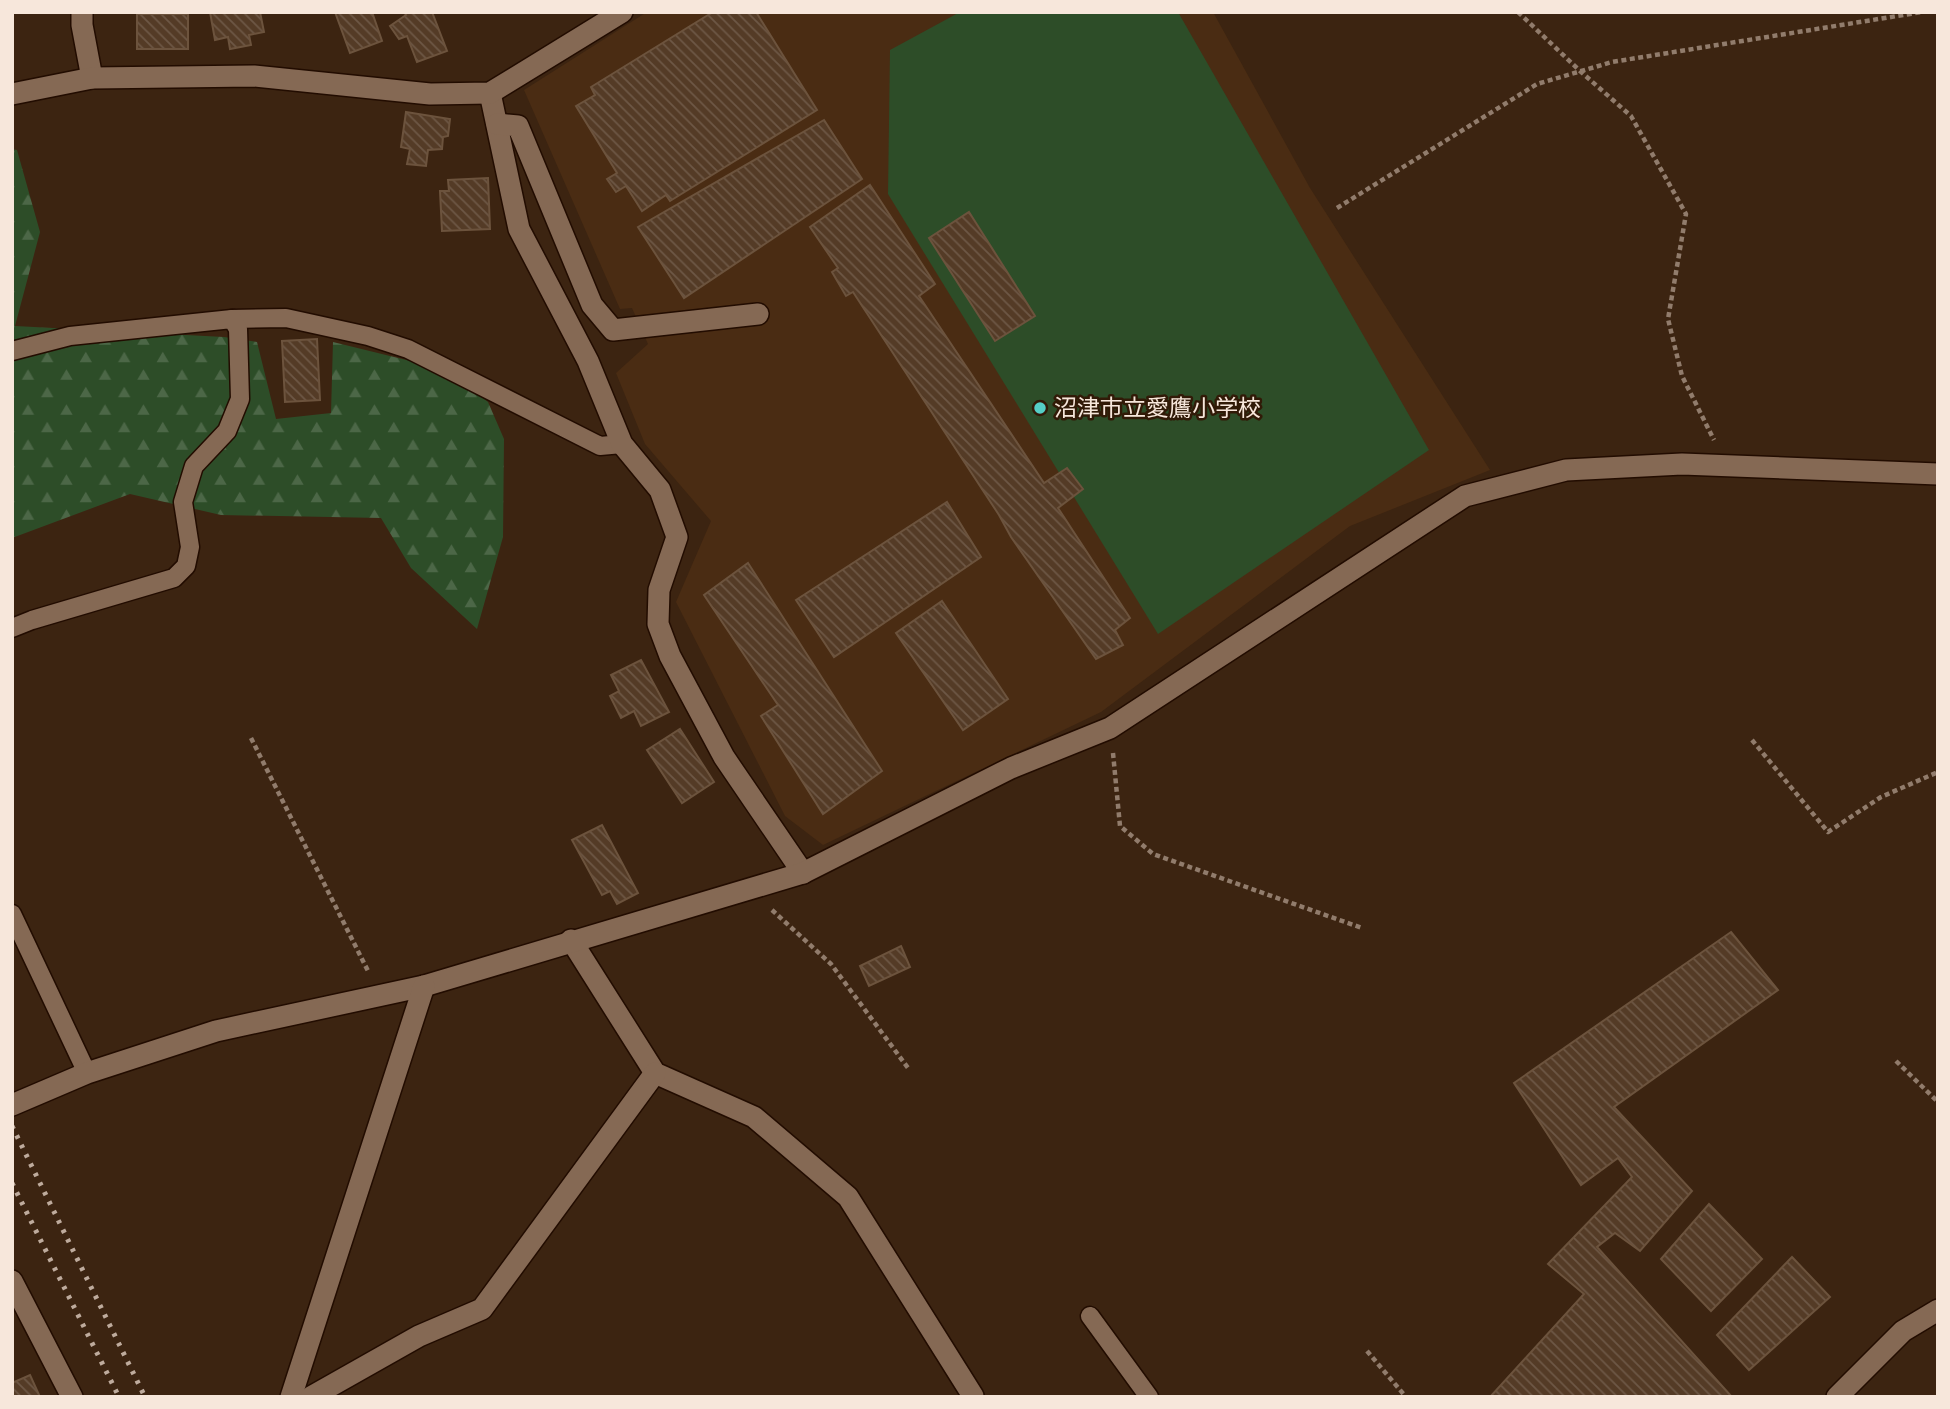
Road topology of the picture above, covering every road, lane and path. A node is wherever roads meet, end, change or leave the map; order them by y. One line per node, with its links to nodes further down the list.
1 (82, 12): 6 (street)
2 (622, 12): 7 (street)
3 (1518, 12): 5 (path)
4 (1922, 12): 5 (path)
5 (1580, 71): 10 (path); 15 (path)
6 (92, 78): 7 (street); 8 (street)
7 (490, 93): 9 (street)
8 (12, 94)
9 (496, 124): 11 (street); 14 (street)
10 (1337, 208)
11 (758, 314)
12 (232, 319): 13 (lane); 14 (lane); 17 (lane)
13 (12, 351)
14 (622, 444): 22 (street)
15 (1727, 466): 16 (street); 18 (street)
16 (1938, 474)
17 (12, 628)
18 (1110, 728): 22 (street); 25 (path)
19 (251, 738): 28 (path)
20 (1752, 740): 21 (path)
21 (1938, 772)
22 (803, 873): 23 (street)
23 (750, 890): 26 (street); 30 (path)
24 (12, 914): 32 (lane)
25 (1362, 928)
26 (571, 940): 27 (street); 31 (street)
27 (424, 986): 28 (street); 41 (street)
28 (380, 995): 32 (street)
29 (1896, 1061): 33 (path)
30 (908, 1068)
31 (655, 1073): 39 (street); 42 (street)
32 (80, 1076): 34 (street)
33 (1938, 1102)
34 (12, 1105)
35 (12, 1281): 40 (street)
36 (1938, 1310): 45 (street)
37 (1090, 1316): 43 (lane)
38 (1367, 1351): 44 (path)
39 (973, 1396)
40 (72, 1397)
41 (291, 1397)
42 (311, 1397)
43 (1149, 1397)
44 (1406, 1397)
45 (1837, 1397)

